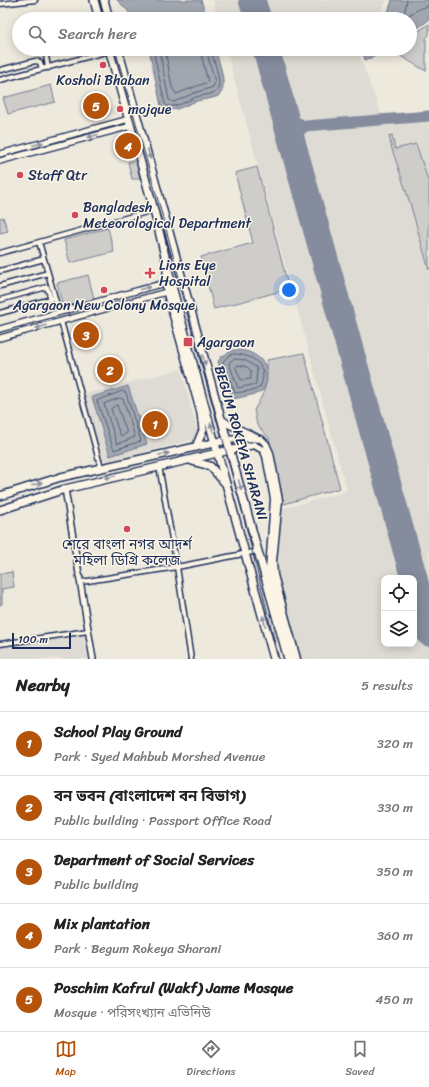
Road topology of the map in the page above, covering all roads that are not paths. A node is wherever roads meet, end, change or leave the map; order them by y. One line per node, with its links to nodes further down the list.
1 (26, 0): 2 (street); 5 (street)
2 (35, 0)
3 (94, 0): 6 (main road)
4 (104, 0): 7 (main road)
5 (0, 4)
6 (98, 12)
7 (107, 12)
8 (46, 56): 12 (street)
9 (89, 56): 12 (street)
10 (111, 56): 17 (main road, BEGUM ROKEYA SHARANI)
11 (120, 56): 16 (main road, BEGUM ROKEYA SHARANI)
12 (48, 68): 13 (street)
13 (42, 69): 14 (street); 15 (street)
14 (1, 70)
15 (0, 80)
16 (139, 120): 17 (main road); 20 (main road, BEGUM ROKEYA SHARANI, one-way to 20)
17 (130, 123): 18 (street, one-way to 17); 19 (street, one-way to 19); 21 (main road, BEGUM ROKEYA SHARANI)
18 (0, 154)
19 (0, 162)
20 (163, 208): 21 (main road); 36 (main road, BEGUM ROKEYA SHARANI, one-way to 36)
21 (154, 210): 22 (street); 27 (main road, BEGUM ROKEYA SHARANI)
22 (39, 242): 23 (street); 24 (street)
23 (0, 253)
24 (44, 258): 25 (street); 26 (street)
25 (0, 271)
26 (48, 273): 28 (street); 31 (street)
27 (168, 282): 29 (main road, BEGUM ROKEYA SHARANI); 31 (street, one-way to 27)
28 (0, 286)
29 (170, 291): 33 (street); 39 (main road, BEGUM ROKEYA SHARANI, one-way to 29); 40 (main road)
30 (0, 300): 32 (street)
31 (59, 312): 33 (street); 34 (street)
32 (0, 313)
33 (62, 321): 35 (street, one-way to 35); 45 (street)
34 (0, 329)
35 (0, 338)
36 (220, 418): 37 (main road); 38 (main road, BEGUM ROKEYA SHARANI)
37 (261, 439): 38 (main road); 62 (main road)
38 (227, 440): 39 (main road); 41 (main road, BEGUM ROKEYA SHARANI)
39 (216, 443): 40 (main road); 42 (main road, BEGUM ROKEYA SHARANI)
40 (196, 447): 45 (main road, one-way to 40)
41 (230, 450): 42 (main road); 51 (main road, BEGUM ROKEYA SHARANI, one-way to 51); 61 (main road)
42 (219, 453): 43 (main road); 47 (main road, BEGUM ROKEYA SHARANI)
43 (187, 460): 44 (main road); 47 (main road)
44 (158, 466): 48 (main road, one-way to 48); 53 (street)
45 (101, 468): 46 (main road)
46 (61, 477): 48 (main road); 49 (main road, one-way to 46)
47 (228, 486): 52 (main road, BEGUM ROKEYA SHARANI)
48 (65, 489): 50 (main road); 54 (street)
49 (0, 496)
50 (0, 510)
51 (259, 551): 52 (street); 60 (main road, BEGUM ROKEYA SHARANI)
52 (246, 553): 53 (street); 59 (main road, BEGUM ROKEYA SHARANI, one-way to 52)
53 (177, 567): 54 (street); 58 (street)
54 (81, 582): 55 (street)
55 (88, 631): 56 (street); 57 (street)
56 (0, 644)
57 (93, 659)
58 (191, 659)
59 (274, 659)
60 (288, 659)
61 (292, 659)
62 (297, 659)

